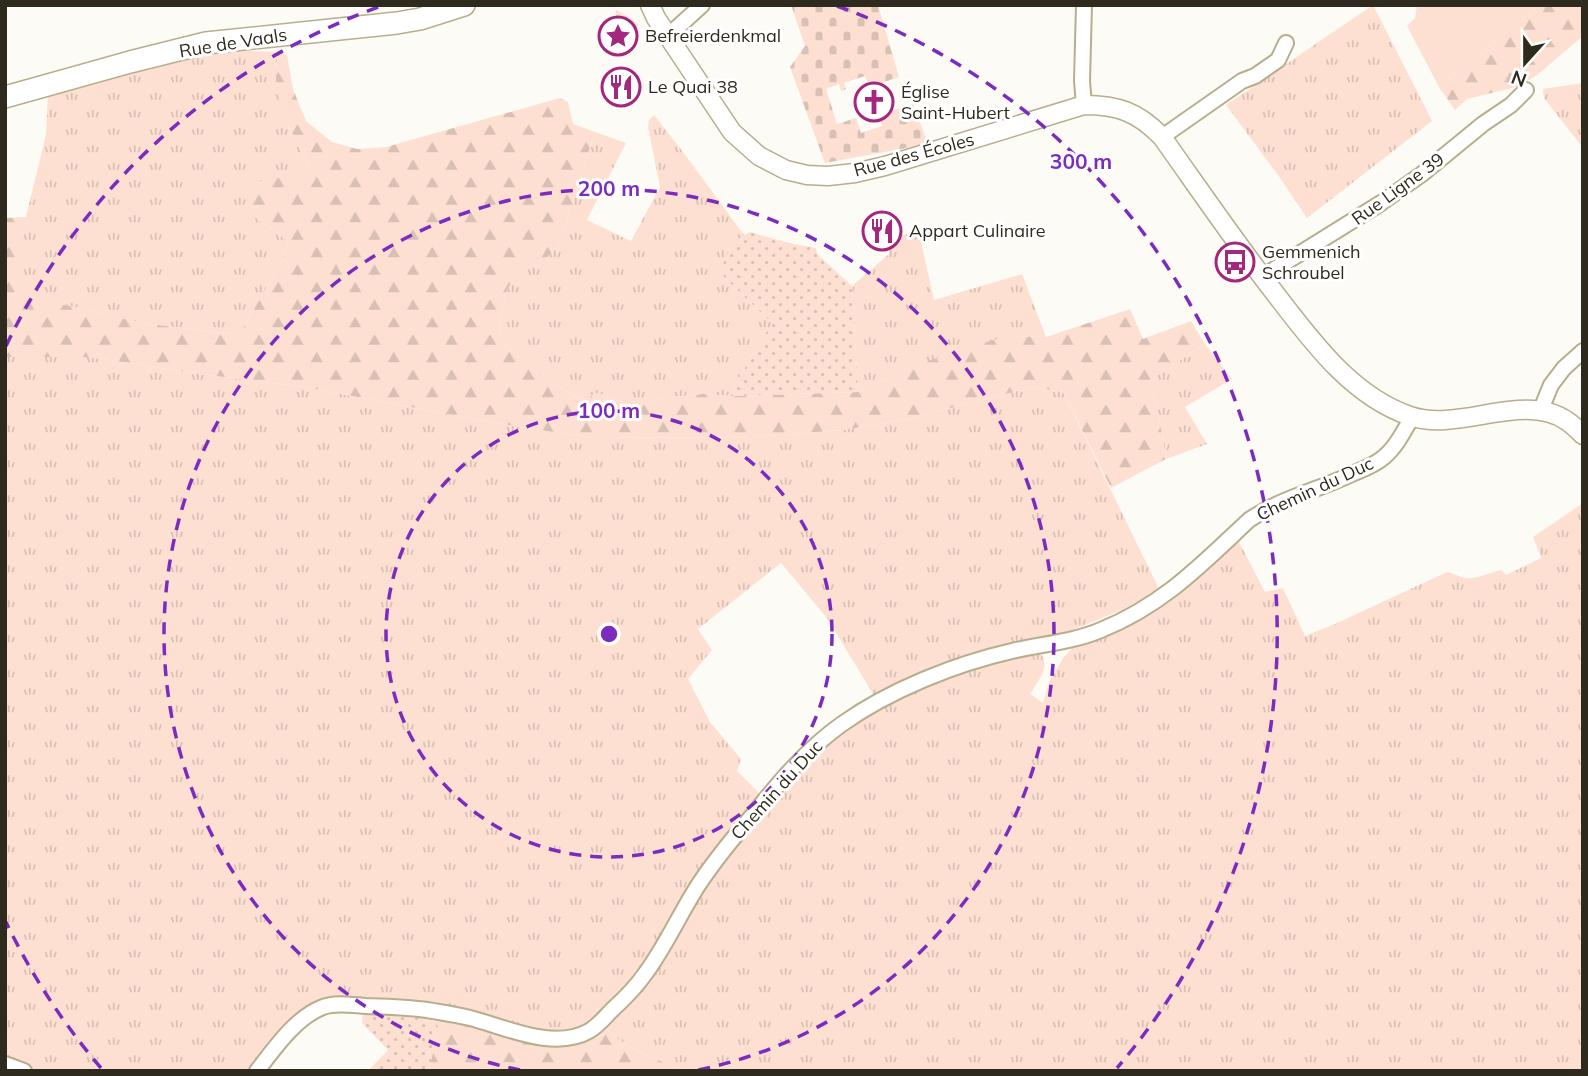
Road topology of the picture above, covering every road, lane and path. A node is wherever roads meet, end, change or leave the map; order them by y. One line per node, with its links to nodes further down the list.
1 (464, 5): 8 (main road, Rue de Vaals)
2 (650, 5): 5 (street, Rue des Écoles)
3 (702, 5): 5 (street)
4 (1084, 5): 9 (street)
5 (668, 36): 9 (street, Rue des Écoles)
6 (1286, 43): 10 (street)
7 (1526, 90): 11 (street, Rue Ligne 39)
8 (5, 97)
9 (1084, 105): 10 (street, Rue des Écoles)
10 (1162, 137): 11 (street, Rue des Écoles)
11 (1262, 277): 14 (street, Rue des Écoles)
12 (1583, 351): 13 (street)
13 (1540, 412): 14 (street, Rue des Écoles); 15 (street, Rue des Écoles)
14 (1412, 417): 18 (street, Chemin du Duc)
15 (1583, 435)
16 (5, 1064): 17 (street)
17 (24, 1071)
18 (257, 1071)

